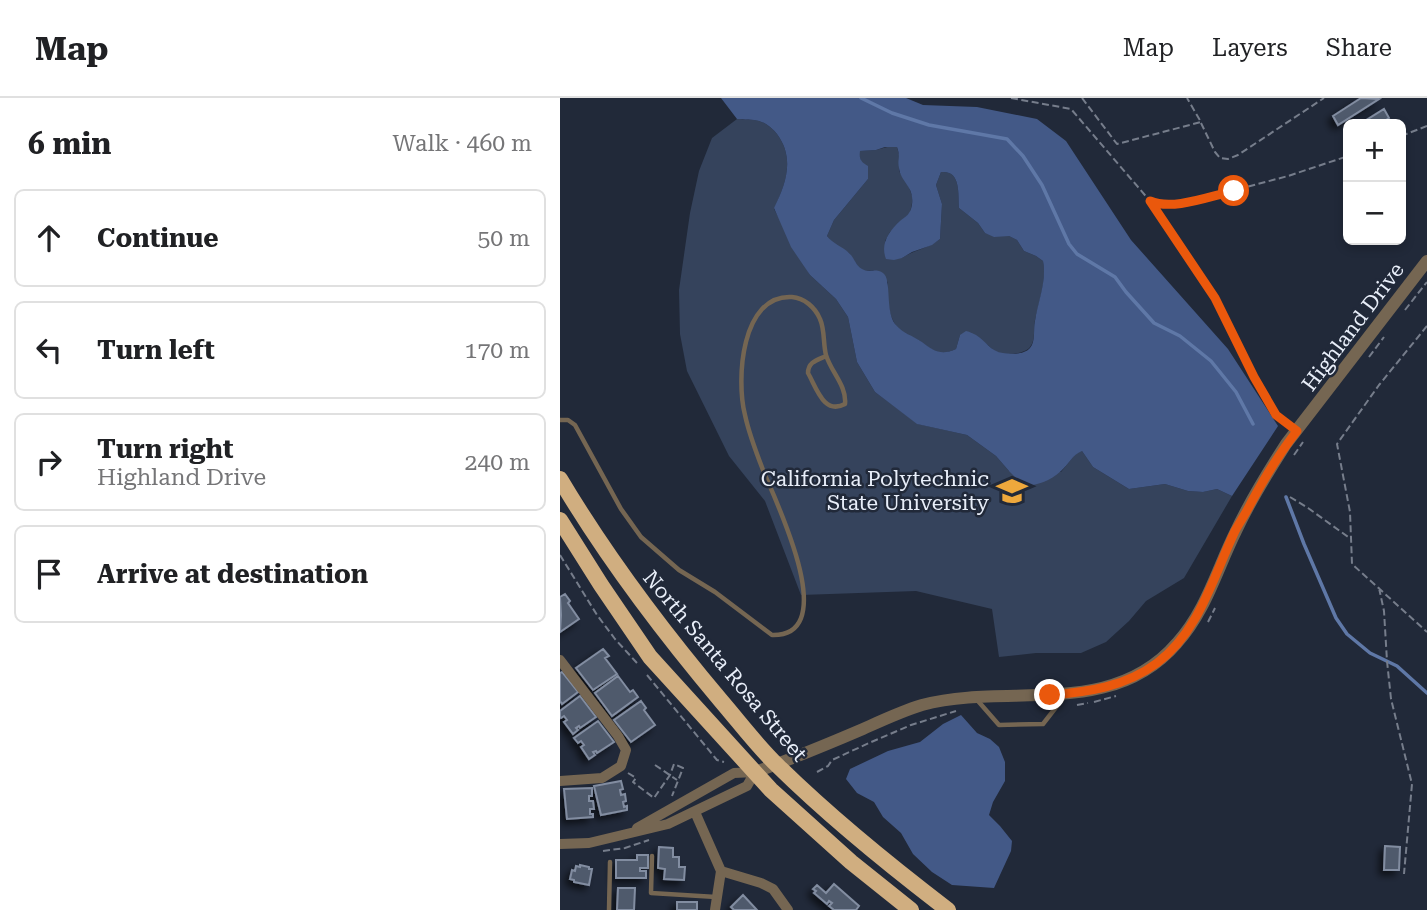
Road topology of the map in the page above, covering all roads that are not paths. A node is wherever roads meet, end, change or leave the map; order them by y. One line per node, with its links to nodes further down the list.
1 (1425, 272): 7 (street, Highland Drive)
2 (826, 356): 2 (lane); 3 (lane)
3 (560, 420)
4 (560, 479): 9 (highway, North Santa Rosa Street)
5 (560, 520): 10 (highway)
6 (560, 660): 11 (street)
7 (1067, 694): 8 (street, Highland Drive); 8 (lane)
8 (975, 698): 9 (street, Highland Drive)
9 (776, 765): 10 (street, Highland Drive); 23 (highway, North Santa Rosa Street)
10 (755, 772): 12 (street, Highland Drive); 13 (street, Highland Drive); 22 (highway)
11 (560, 781)
12 (695, 812): 13 (street, Highland Drive); 17 (street)
13 (624, 835): 14 (street, Highland Drive)
14 (560, 844)
15 (652, 856): 18 (lane)
16 (610, 862): 19 (lane)
17 (721, 871): 18 (street); 21 (street)
18 (717, 897): 20 (street)
19 (609, 910)
20 (715, 910)
21 (789, 910)
22 (911, 910)
23 (948, 910)

